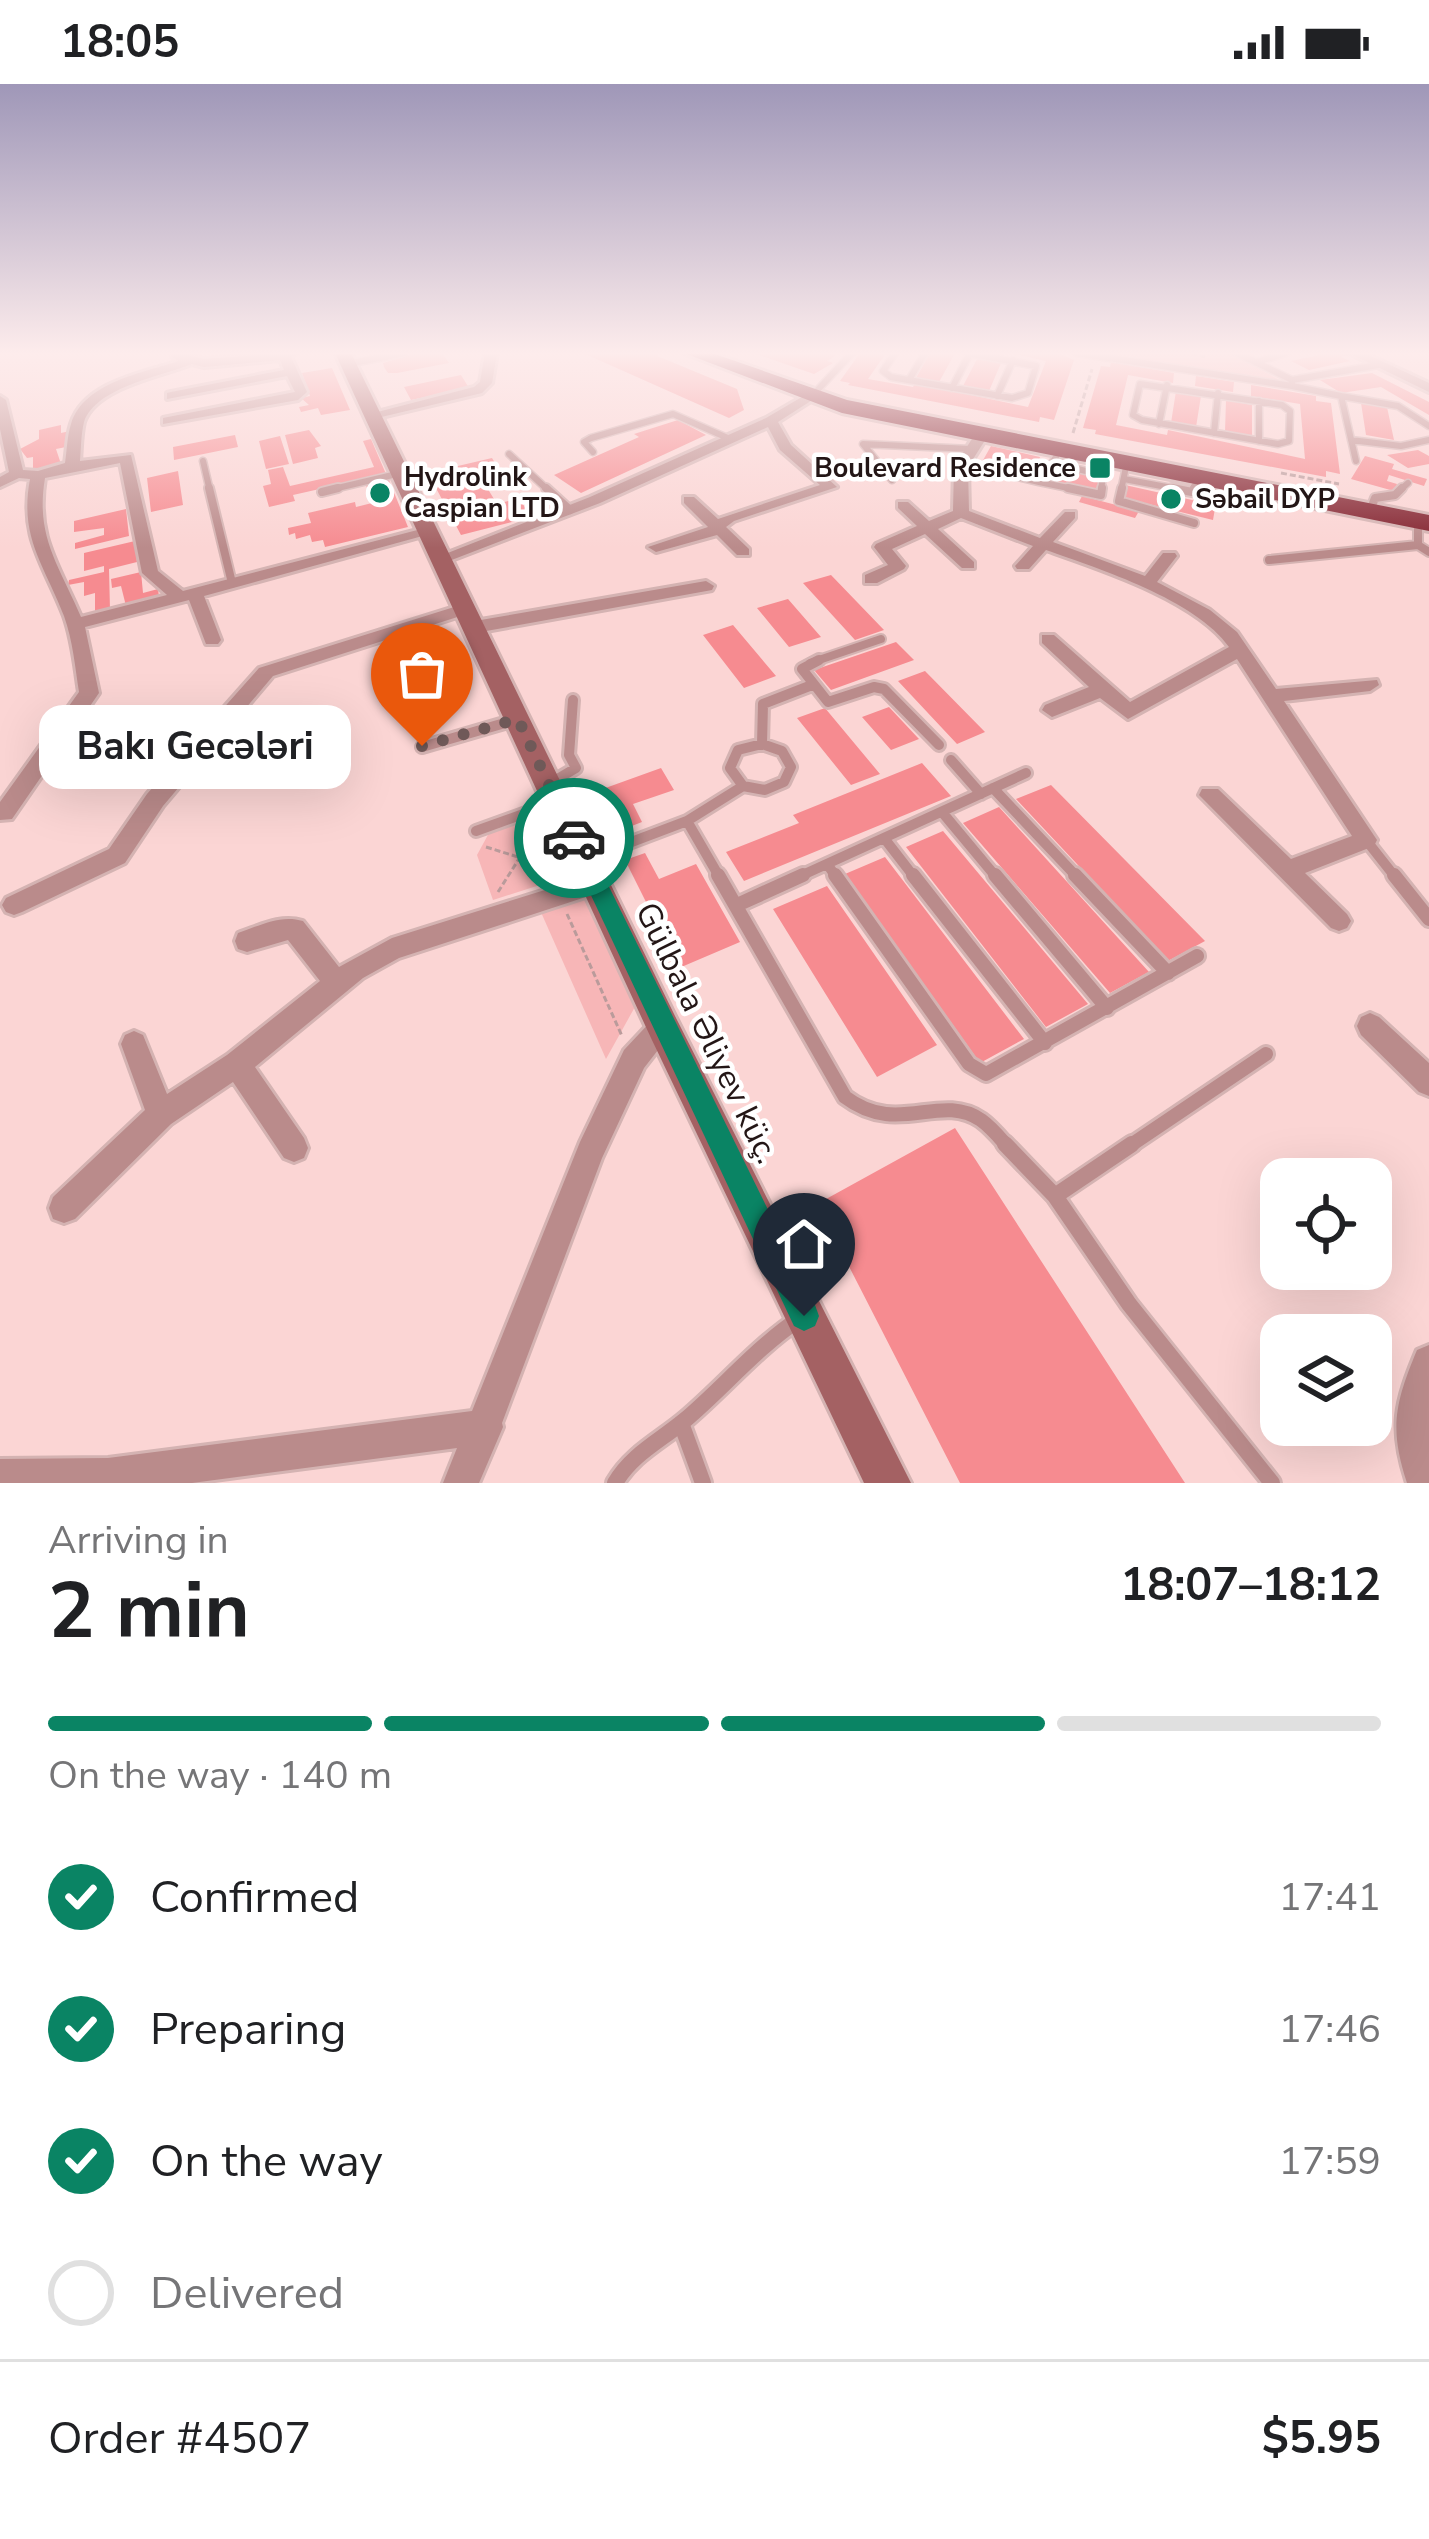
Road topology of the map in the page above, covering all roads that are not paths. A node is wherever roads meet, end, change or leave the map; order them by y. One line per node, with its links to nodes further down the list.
1 (2, 418): 34 (street)
2 (80, 418): 29 (street)
3 (192, 418): 15 (street)
4 (375, 418): 31 (street, Gülbala Əliyev küç.)
5 (658, 418): 25 (lane)
6 (683, 418): 19 (lane)
7 (776, 418): 16 (street)
8 (891, 418): 22 (highway)
9 (1142, 418): 17 (lane)
10 (1161, 418): 17 (lane)
11 (1215, 418): 18 (lane)
12 (1259, 418): 23 (lane)
13 (1288, 418): 23 (lane)
14 (1346, 418): 20 (lane)
15 (168, 421)
16 (771, 421): 19 (street); 46 (street)
17 (1160, 424): 18 (lane)
18 (1214, 433): 23 (lane)
19 (730, 439): 41 (street)
20 (1351, 440): 21 (lane); 28 (lane)
21 (1429, 440)
22 (976, 441): 24 (highway); 35 (lane); 43 (street)
23 (1259, 441)
24 (1062, 448): 30 (highway); 36 (lane); 36 (lane)
25 (593, 452)
26 (509, 454): 41 (lane)
27 (203, 461): 59 (lane)
28 (1356, 461)
29 (72, 466): 32 (street); 62 (street)
30 (1125, 471): 42 (highway); 45 (lane)
31 (401, 473): 38 (lane); 49 (street, Gülbala Əliyev küç.)
32 (38, 475): 34 (street); 64 (street)
33 (1013, 476): 36 (lane)
34 (9, 478)
35 (892, 480)
36 (1039, 482)
37 (1408, 483): 42 (lane)
38 (322, 492)
39 (689, 500): 46 (street)
40 (903, 505): 47 (street)
41 (570, 511): 49 (street)
42 (1370, 511): 48 (highway)
43 (962, 513): 47 (street); 50 (street)
44 (1070, 515): 50 (street)
45 (1194, 523)
46 (717, 524): 51 (street); 52 (street)
47 (926, 528): 56 (street); 58 (street)
48 (1422, 530): 53 (lane); 55 (lane)
49 (436, 545): 59 (street); 63 (street, Gülbala Əliyev küç.)
50 (1046, 546): 57 (street); 60 (street)
51 (656, 547)
52 (743, 552)
53 (1429, 552)
54 (1168, 556): 60 (street)
55 (1269, 560)
56 (968, 565)
57 (1023, 566)
58 (871, 579)
59 (232, 584): 62 (street)
60 (1147, 585): 68 (street)
61 (706, 586): 63 (street)
62 (186, 595): 64 (street); 67 (street)
63 (471, 617): 75 (street, Gülbala Əliyev küç.); 94 (street)
64 (76, 624): 86 (street)
65 (881, 639): 69 (lane)
66 (1048, 639): 71 (street)
67 (212, 640)
68 (1240, 649): 71 (street); 72 (street)
69 (812, 685): 76 (lane); 77 (lane)
70 (1370, 685): 72 (street)
71 (1101, 690): 74 (street)
72 (1271, 696): 90 (street)
73 (573, 700): 83 (lane)
74 (1052, 710)
75 (518, 719): 78 (lane); 83 (street, Gülbala Əliyev küç.)
76 (762, 744): 81 (lane); 81 (lane)
77 (939, 745)
78 (422, 746)
79 (950, 760): 82 (lane)
80 (1026, 773): 82 (lane)
81 (743, 786): 87 (lane)
82 (987, 791): 85 (lane); 100 (lane)
83 (553, 793): 88 (lane); 93 (street, Gülbala Əliyev küç.)
84 (1210, 795): 92 (street)
85 (942, 812): 89 (lane); 102 (lane)
86 (4, 813)
87 (687, 821): 93 (lane); 95 (lane)
88 (476, 832)
89 (884, 838): 91 (lane); 105 (lane)
90 (1366, 840): 92 (street); 96 (lane)
91 (827, 864): 95 (lane); 105 (lane)
92 (1288, 870): 97 (street)
93 (590, 872): 101 (street); 104 (street, Gülbala Əliyev küç.)
94 (14, 904)
95 (737, 905): 112 (lane)
96 (1429, 920)
97 (1339, 921)
98 (247, 941): 101 (street)
99 (1197, 956): 100 (lane)
100 (1168, 973): 102 (lane)
101 (337, 983): 108 (street)
102 (1107, 1008): 105 (lane)
103 (1370, 1026): 109 (street)
104 (663, 1027): 114 (street, Gülbala Əliyev küç.); 117 (street)
105 (1045, 1043)
106 (134, 1045): 110 (street)
107 (1266, 1054): 112 (lane)
108 (238, 1064): 110 (street); 111 (street)
109 (1429, 1082)
110 (161, 1114): 113 (street)
111 (294, 1148)
112 (1055, 1196): 124 (lane)
113 (64, 1208)
114 (804, 1316): 116 (lane); 123 (street, Gülbala Əliyev küç.)
115 (1429, 1361): 125 (street)
116 (682, 1424): 121 (lane); 122 (lane)
117 (486, 1427): 119 (street); 120 (street)
118 (0, 1477): 119 (street)
119 (106, 1479)
120 (461, 1483)
121 (615, 1483)
122 (703, 1483)
123 (887, 1483)
124 (1272, 1483)
125 (1425, 1483)

